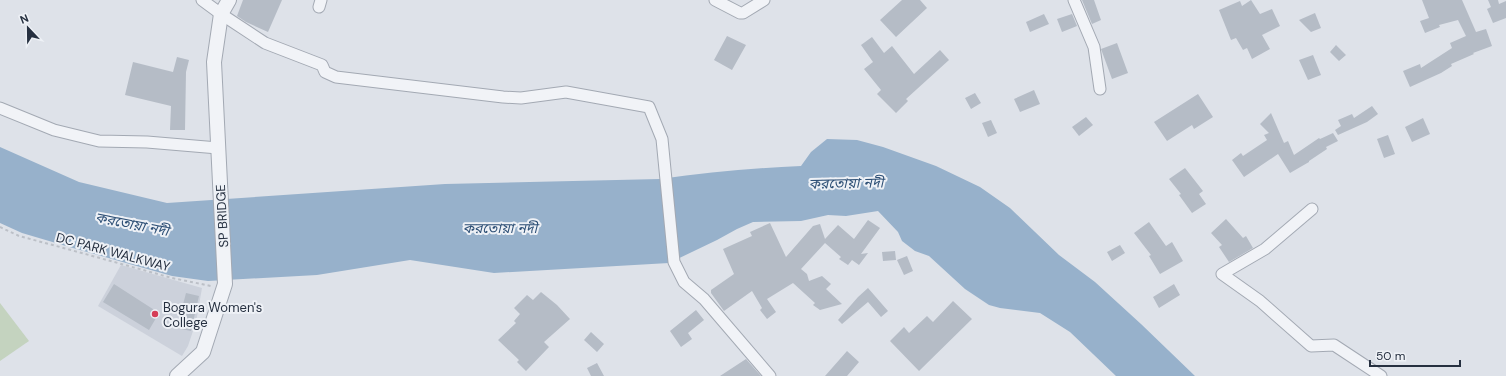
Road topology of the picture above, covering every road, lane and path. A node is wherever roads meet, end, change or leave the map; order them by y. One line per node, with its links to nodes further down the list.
1 (202, 0): 6 (street)
2 (228, 0): 6 (street, SP BRIDGE)
3 (715, 0): 4 (street)
4 (764, 0)
5 (1074, 0): 7 (street)
6 (221, 14): 9 (street, SP BRIDGE); 14 (street)
7 (1100, 89)
8 (0, 108): 9 (street)
9 (218, 148): 12 (street, SP BRIDGE)
10 (1312, 209): 15 (street)
11 (0, 227): 12 (path, DC PARK WALKWAY)
12 (224, 287): 13 (street)
13 (176, 376)
14 (770, 376)
15 (1381, 376)

